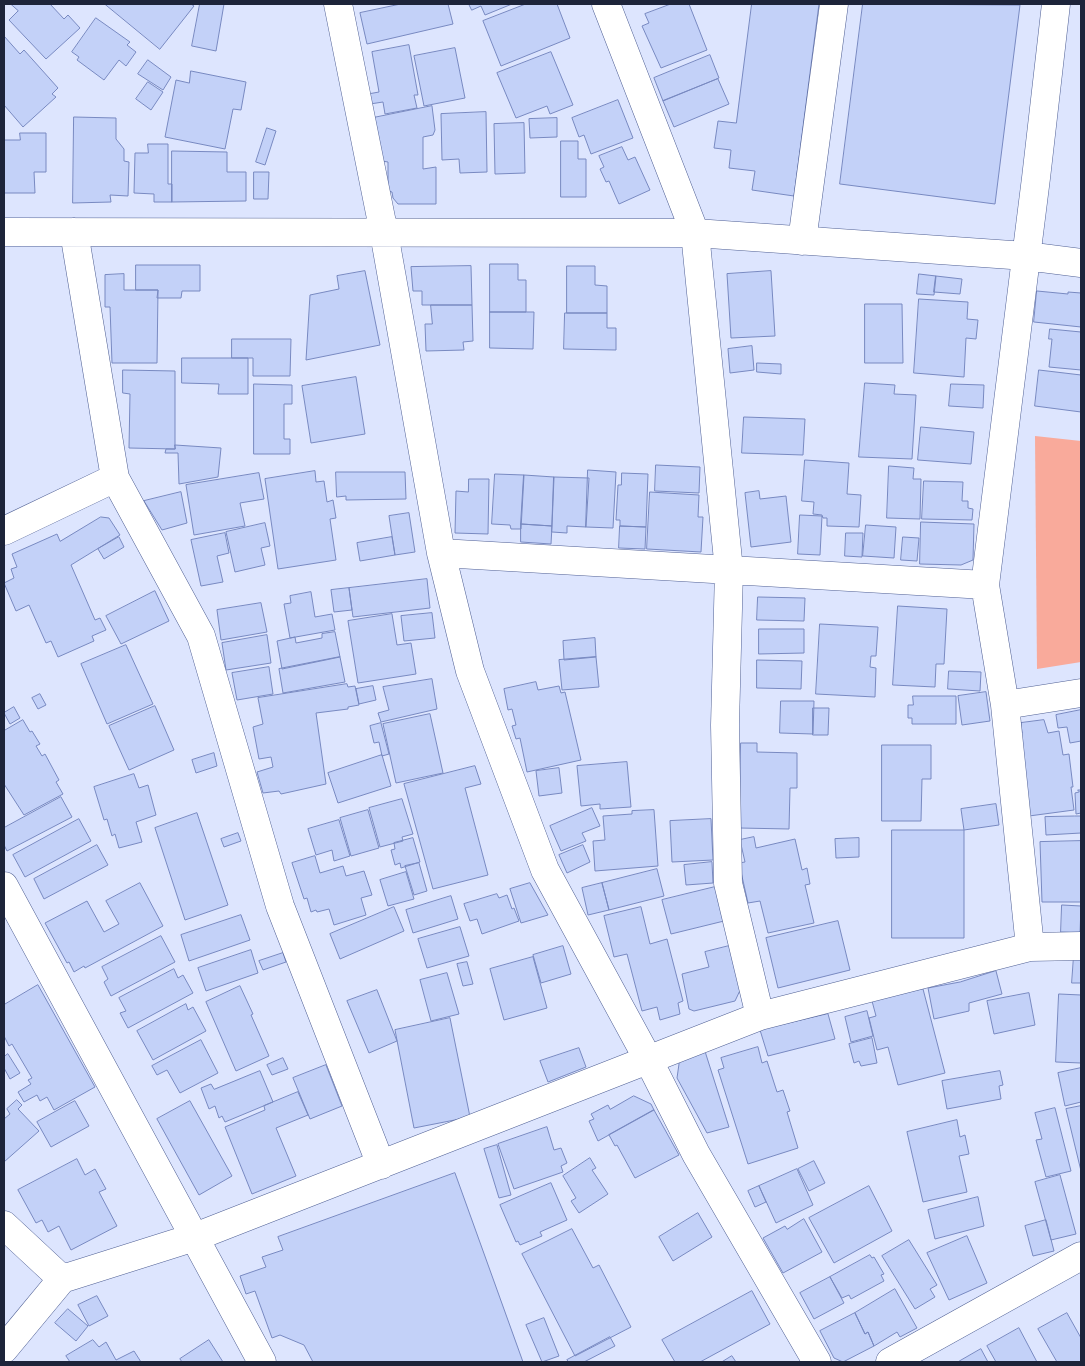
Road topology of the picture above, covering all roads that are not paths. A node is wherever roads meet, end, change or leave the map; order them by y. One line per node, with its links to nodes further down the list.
1 (338, 4): 7 (street)
2 (606, 4): 8 (street)
3 (834, 4): 9 (street)
4 (1056, 4): 10 (street)
5 (4, 232): 6 (street)
6 (74, 232): 7 (street); 12 (street)
7 (384, 232): 8 (street); 14 (street)
8 (695, 233): 9 (street); 15 (street)
9 (802, 241): 10 (street)
10 (1026, 256): 11 (street); 16 (street)
11 (1081, 264)
12 (115, 478): 13 (street); 24 (street)
13 (4, 531)
14 (441, 554): 15 (street); 23 (street)
15 (728, 570): 16 (street); 22 (street)
16 (985, 585): 18 (street)
17 (1081, 693): 18 (street)
18 (1006, 705): 21 (street)
19 (4, 886): 26 (street)
20 (1081, 946): 21 (street)
21 (1030, 948): 22 (street)
22 (760, 1016): 23 (street)
23 (649, 1061): 24 (street); 31 (street)
24 (381, 1165): 26 (street)
25 (4, 1225): 28 (street)
26 (195, 1237): 28 (street); 30 (street)
27 (1081, 1256): 32 (street)
28 (62, 1279): 29 (street)
29 (4, 1349)
30 (262, 1362)
31 (817, 1362)
32 (890, 1362)

